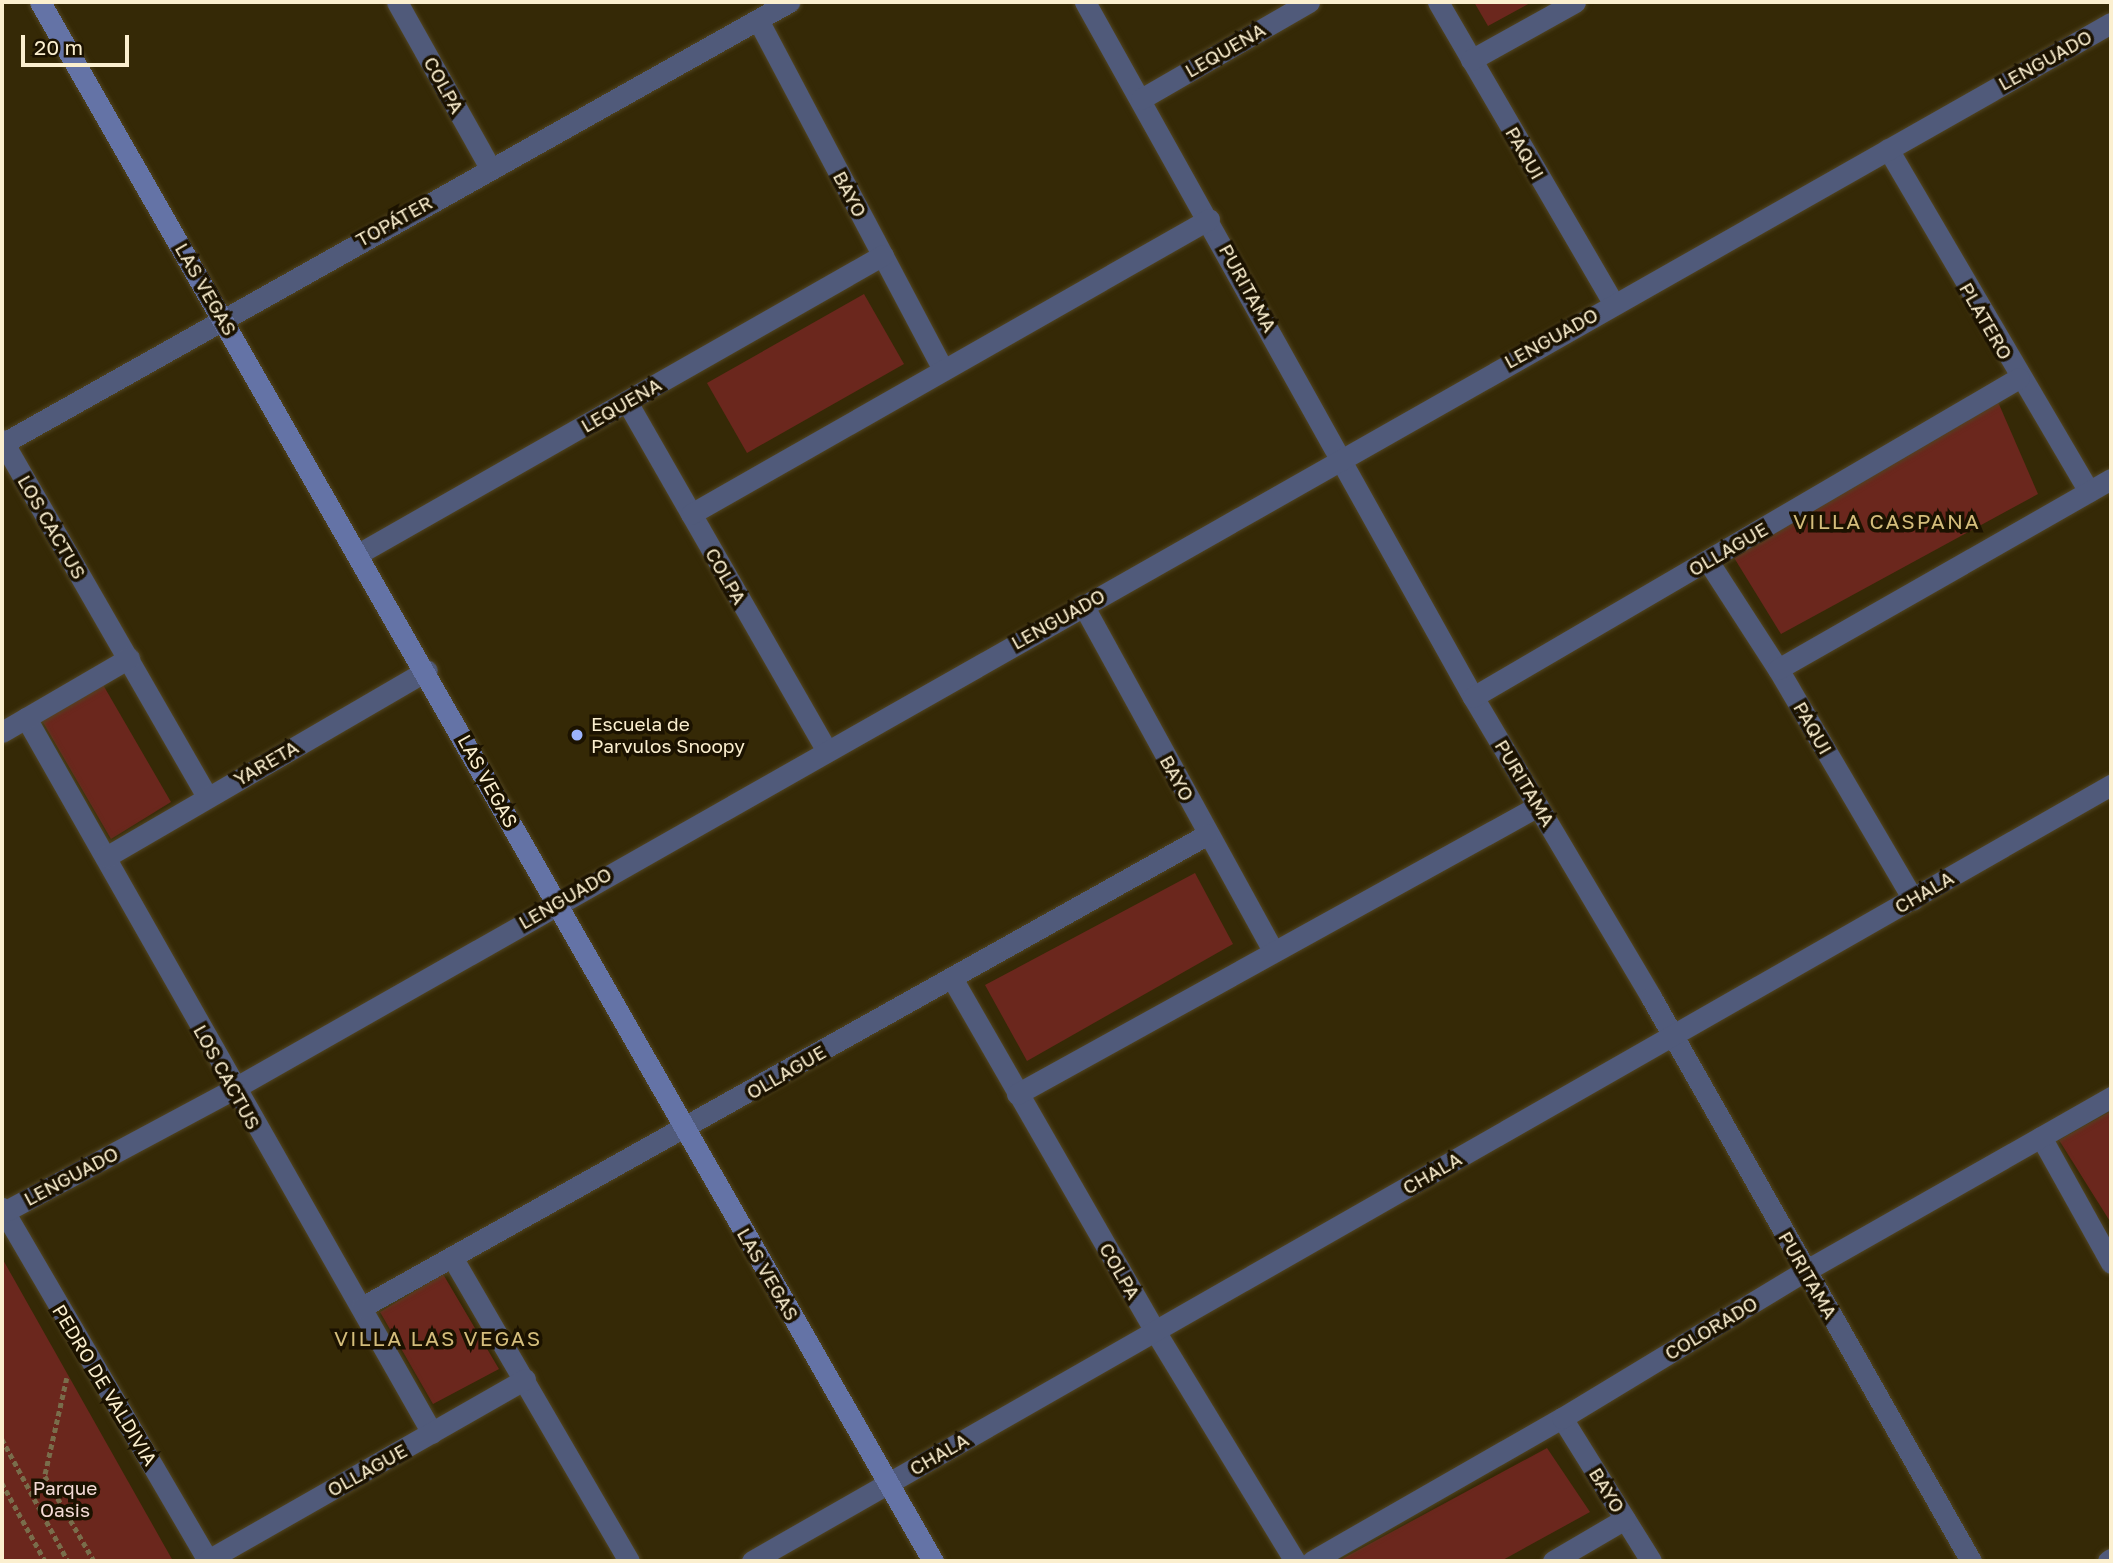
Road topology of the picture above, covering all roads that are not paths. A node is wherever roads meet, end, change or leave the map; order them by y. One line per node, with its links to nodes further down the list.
1 (40, 2): 17 (main road, LAS VEGAS)
2 (397, 2): 13 (street, COLPA)
3 (789, 2): 8 (street, TOPÁTER)
4 (1085, 2): 11 (street, PURITAMA)
5 (1309, 2): 11 (street, LEQUENA)
6 (1438, 2): 10 (street, PAQUI)
7 (1575, 2): 10 (street)
8 (758, 20): 13 (street, TOPÁTER); 15 (street, BAYO)
9 (2111, 23): 12 (street, LENGUADO)
10 (1471, 60): 16 (street, PAQUI)
11 (1141, 99): 14 (street, PURITAMA)
12 (1888, 149): 16 (street, LENGUADO); 19 (street, PLATERO)
13 (490, 168): 17 (street, TOPÁTER)
14 (1209, 219): 18 (street); 22 (street, PURITAMA)
15 (883, 254): 18 (street, BAYO); 20 (street, LEQUENA)
16 (1613, 303): 22 (street, LENGUADO)
17 (222, 316): 21 (street, TOPÁTER); 26 (main road, LAS VEGAS)
18 (943, 369): 25 (street)
19 (2019, 378): 24 (street, PLATERO); 27 (street, OLLAGUE)
20 (627, 402): 25 (street, COLPA); 26 (street, LEQUENA)
21 (2, 442): 29 (street, LOS CACTUS)
22 (1342, 456): 28 (street, LENGUADO); 32 (street, PURITAMA)
23 (2111, 479): 24 (street)
24 (2089, 491): 30 (street)
25 (691, 514): 35 (street, COLPA)
26 (358, 554): 31 (main road, LAS VEGAS)
27 (1708, 561): 30 (street, PAQUI); 32 (street, OLLAGUE)
28 (1083, 605): 35 (street, LENGUADO); 39 (street, BAYO)
29 (129, 659): 33 (street); 37 (street, LOS CACTUS)
30 (1778, 669): 41 (street, PAQUI)
31 (427, 670): 37 (street, YARETA); 42 (main road, LAS VEGAS)
32 (1473, 696): 38 (street, PURITAMA)
33 (26, 718): 34 (street); 40 (street, LOS CACTUS)
34 (2, 732)
35 (826, 750): 42 (street, LENGUADO)
36 (2111, 785): 41 (street, CHALA)
37 (207, 797): 40 (street, YARETA)
38 (1538, 806): 43 (street); 45 (street, PURITAMA)
39 (1208, 834): 43 (street, BAYO); 44 (street, OLLAGUE)
40 (106, 857): 46 (street, LOS CACTUS)
41 (1913, 898): 45 (street, CHALA)
42 (555, 903): 46 (street, LENGUADO); 49 (main road, LAS VEGAS)
43 (1273, 950): 47 (street)
44 (952, 978): 47 (street, COLPA); 49 (street, OLLAGUE)
45 (1672, 1036): 54 (street, PURITAMA); 56 (street, CHALA)
46 (233, 1089): 51 (street, LENGUADO); 55 (street, LOS CACTUS)
47 (1017, 1094): 56 (street, COLPA)
48 (2111, 1097): 50 (street, COLORADO)
49 (684, 1130): 53 (street, OLLAGUE); 60 (main road, LAS VEGAS)
50 (2041, 1137): 52 (street); 54 (street, COLORADO)
51 (3, 1210): 62 (street, PEDRO DE VALDIVIA)
52 (2109, 1256)
53 (452, 1257): 55 (street, OLLAGUE); 57 (street)
54 (1805, 1271): 58 (street, COLORADO); 70 (street, PURITAMA)
55 (362, 1307): 59 (street, LOS CACTUS)
56 (1155, 1331): 60 (street, CHALA); 66 (street, COLPA)
57 (525, 1379): 59 (street, OLLAGUE); 63 (street)
58 (1562, 1418): 61 (street, BAYO); 67 (street, COLORADO)
59 (432, 1433): 62 (street, OLLAGUE)
60 (888, 1484): 64 (street, CHALA); 65 (main road, LAS VEGAS)
61 (1625, 1519): 68 (street); 69 (street, BAYO)
62 (208, 1560)
63 (629, 1561)
64 (752, 1561)
65 (933, 1561)
66 (1295, 1561)
67 (1312, 1561)
68 (1553, 1561)
69 (1651, 1561)
70 (1971, 1561)

